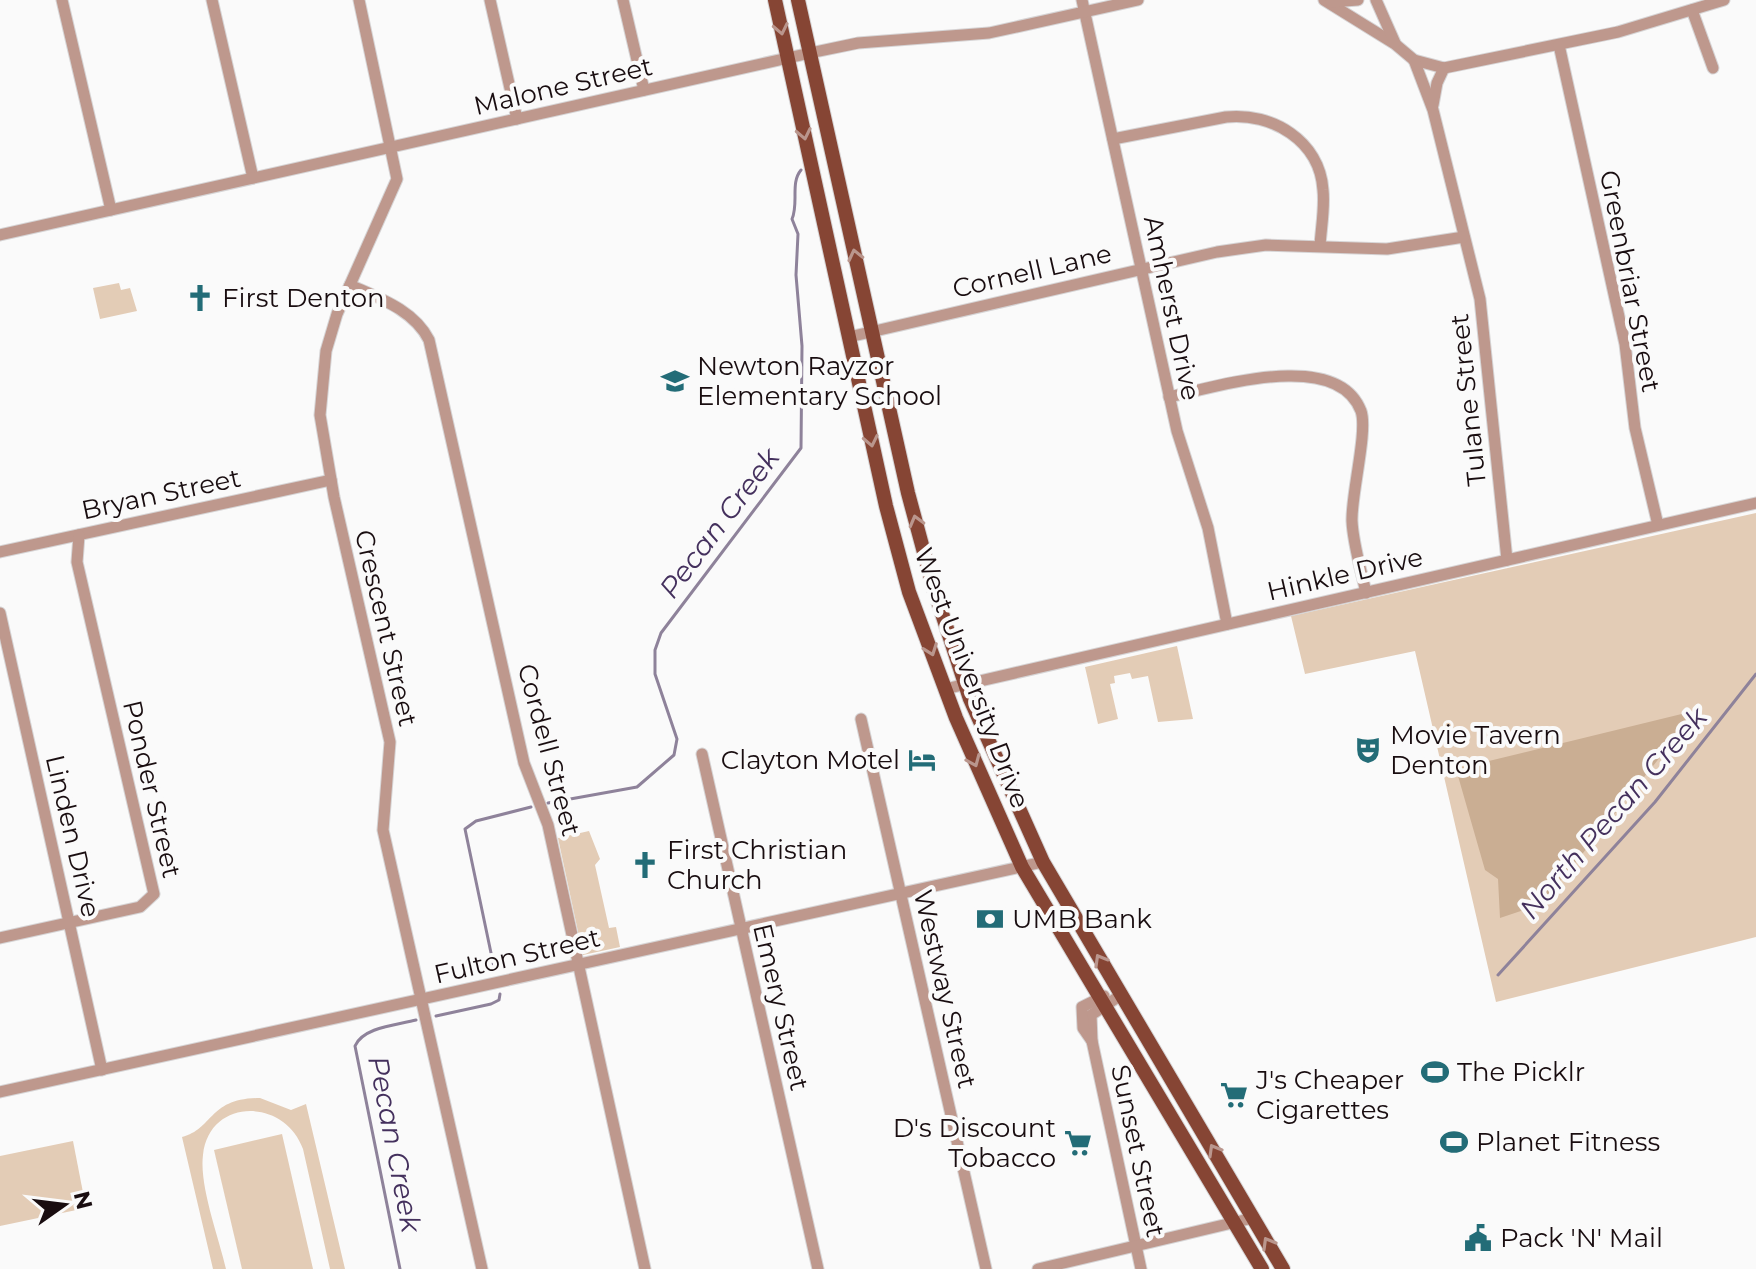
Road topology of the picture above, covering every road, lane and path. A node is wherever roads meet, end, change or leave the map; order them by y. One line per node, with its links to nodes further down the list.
1 (62, 0): 28 (street)
2 (212, 0): 27 (street)
3 (359, 0): 26 (street)
4 (490, 0): 24 (street)
5 (623, 0): 22 (street)
6 (775, 0): 18 (main road, West University Drive, one-way to 18)
7 (798, 0): 17 (main road, West University Drive)
8 (1138, 0): 13 (street, Malone Street)
9 (1358, 0): 12 (street)
10 (1376, 0): 15 (street)
11 (1724, 0): 14 (street)
12 (1325, 1): 15 (street)
13 (1084, 6): 17 (street, Malone Street); 25 (street, Amherst Drive)
14 (1692, 10): 16 (street); 21 (street)
15 (1395, 44): 19 (street)
16 (1559, 45): 20 (street); 39 (street, Greenbriar Street)
17 (810, 53): 18 (street, Malone Street); 34 (main road, West University Drive, one-way to 17)
18 (787, 58): 22 (street, Malone Street); 35 (main road, West University Drive, one-way to 35)
19 (1414, 60): 20 (street); 23 (street, Tulane Street)
20 (1444, 68): 23 (street)
21 (1713, 68)
22 (644, 90): 24 (street, Malone Street)
23 (1433, 110): 30 (street, Tulane Street)
24 (517, 119): 26 (street, Malone Street)
25 (1113, 139): 31 (street); 32 (street, Amherst Drive)
26 (393, 147): 27 (street, Malone Street); 33 (street, Crescent Street)
27 (253, 178): 28 (street, Malone Street)
28 (111, 210): 29 (street, Malone Street)
29 (0, 235)
30 (1464, 237): 31 (street, Cornell Lane); 42 (street, Tulane Street)
31 (1320, 246): 32 (street, Cornell Lane)
32 (1141, 268): 34 (street, Cornell Lane); 36 (street, Amherst Drive)
33 (350, 285): 37 (street, Crescent Street); 56 (street, Cordell Street)
34 (873, 332): 35 (street, Cornell Lane); 46 (main road, West University Drive, one-way to 34)
35 (849, 337): 47 (main road, West University Drive, one-way to 47)
36 (1169, 397): 43 (street); 45 (street, Amherst Drive)
37 (331, 480): 40 (street, Bryan Street); 58 (street, Crescent Street)
38 (1756, 503): 39 (street, Hinkle Drive)
39 (1658, 525): 42 (street, Hinkle Drive)
40 (79, 535): 41 (street, Bryan Street); 53 (street, Ponder Street)
41 (0, 552)
42 (1507, 560): 43 (street, Hinkle Drive)
43 (1366, 593): 45 (street, Hinkle Drive)
44 (0, 613): 53 (street, Linden Drive)
45 (1227, 624): 46 (street, Hinkle Drive)
46 (964, 684): 47 (street, Hinkle Drive); 50 (main road, West University Drive)
47 (945, 689): 51 (main road, West University Drive, one-way to 51)
48 (861, 719): 52 (street, Westway Street)
49 (702, 754): 54 (street, Emery Street)
50 (1043, 862): 51 (street, Fulton Street); 57 (main road, West University Drive, one-way to 50)
51 (1022, 867): 52 (street, Fulton Street); 59 (main road, West University Drive)
52 (901, 893): 54 (street, Fulton Street); 68 (street, Westway Street)
53 (69, 923): 55 (street, Ponder Street); 60 (street, Linden Drive)
54 (741, 929): 56 (street, Fulton Street); 67 (street, Emery Street)
55 (0, 938)
56 (578, 965): 58 (street, Fulton Street); 66 (street, Cordell Street)
57 (1121, 995): 59 (street); 62 (main road, West University Drive, one-way to 57)
58 (421, 1000): 60 (street, Fulton Street); 65 (street, Crescent Street)
59 (1100, 1001): 63 (main road, West University Drive); 64 (street, Sunset Street)
60 (102, 1070): 61 (street, Fulton Street)
61 (0, 1092)
62 (1253, 1218): 63 (street); 72 (main road, West University Drive, one-way to 62)
63 (1234, 1223): 64 (street); 71 (main road, West University Drive)
64 (1136, 1247): 69 (street); 70 (street, Sunset Street)
65 (482, 1269)
66 (645, 1269)
67 (818, 1269)
68 (986, 1269)
69 (1038, 1269)
70 (1141, 1269)
71 (1262, 1269)
72 (1283, 1269)

